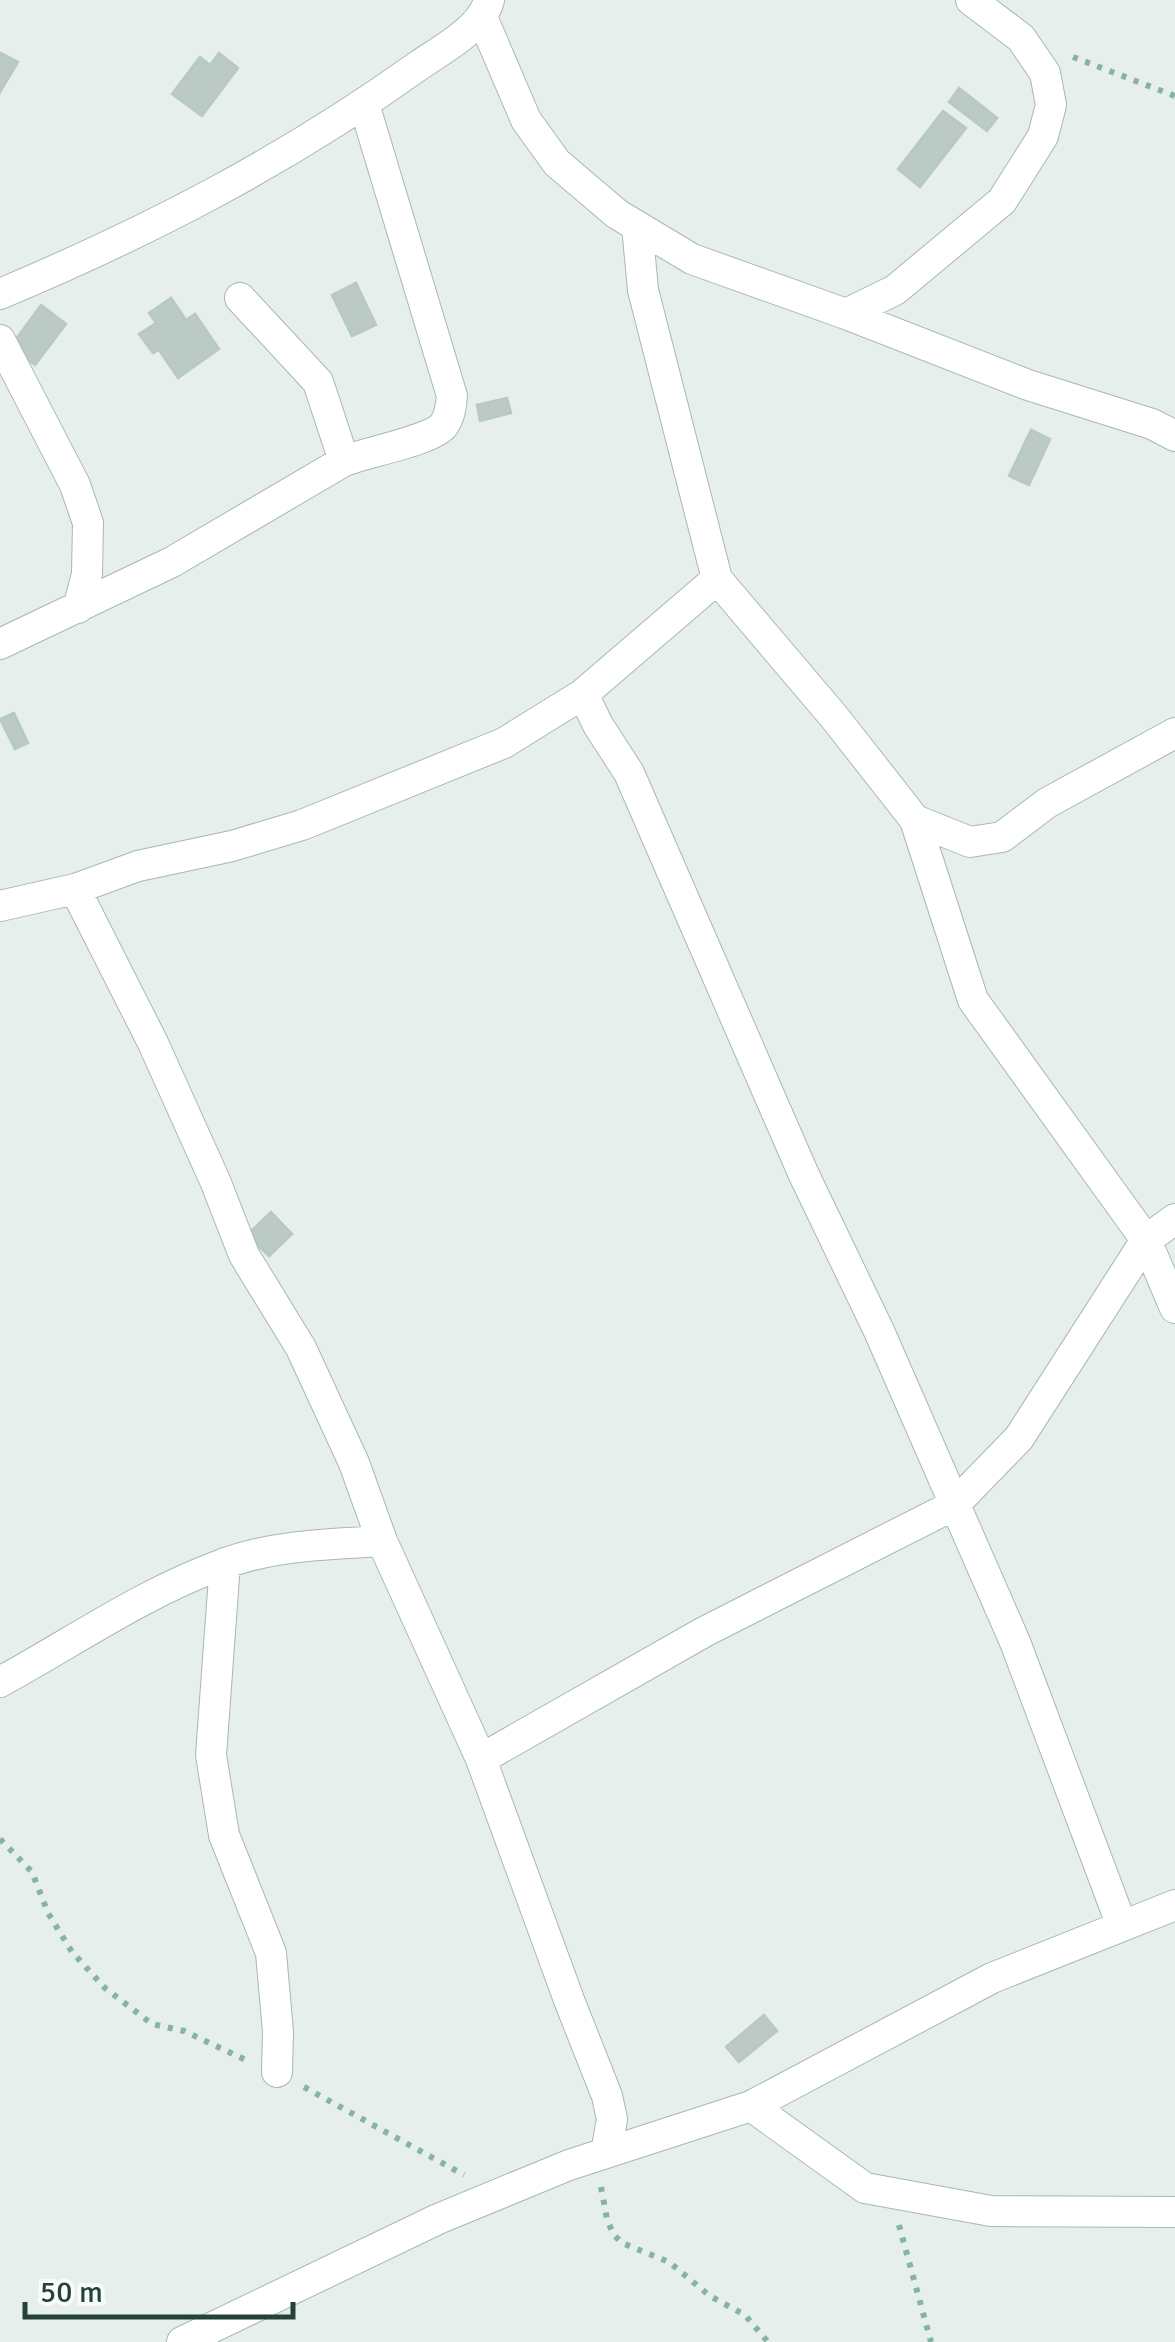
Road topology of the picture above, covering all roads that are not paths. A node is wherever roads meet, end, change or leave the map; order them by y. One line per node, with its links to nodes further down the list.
1 (971, 0): 7 (street)
2 (486, 8): 3 (street); 4 (street)
3 (364, 104): 5 (street); 10 (street)
4 (637, 226): 7 (street); 11 (street)
5 (0, 294)
6 (240, 298): 10 (street)
7 (846, 314): 9 (street)
8 (0, 340): 12 (street)
9 (1175, 436)
10 (344, 461): 12 (street)
11 (717, 579): 14 (street); 16 (street)
12 (78, 608): 13 (street)
13 (0, 644)
14 (583, 694): 17 (street); 22 (street)
15 (1175, 733): 16 (street)
16 (915, 820): 20 (street)
17 (75, 889): 18 (street); 23 (street)
18 (0, 906)
19 (1175, 1218): 20 (street)
20 (1146, 1240): 21 (street); 22 (street)
21 (1175, 1308)
22 (954, 1506): 26 (street); 28 (street)
23 (382, 1540): 24 (street); 26 (street)
24 (225, 1563): 25 (street); 29 (street)
25 (0, 1682)
26 (482, 1759): 31 (street)
27 (1175, 1906): 28 (street)
28 (1122, 1926): 30 (street)
29 (277, 2072)
30 (751, 2106): 31 (street); 32 (street)
31 (602, 2154): 33 (street)
32 (1175, 2212)
33 (182, 2342)

